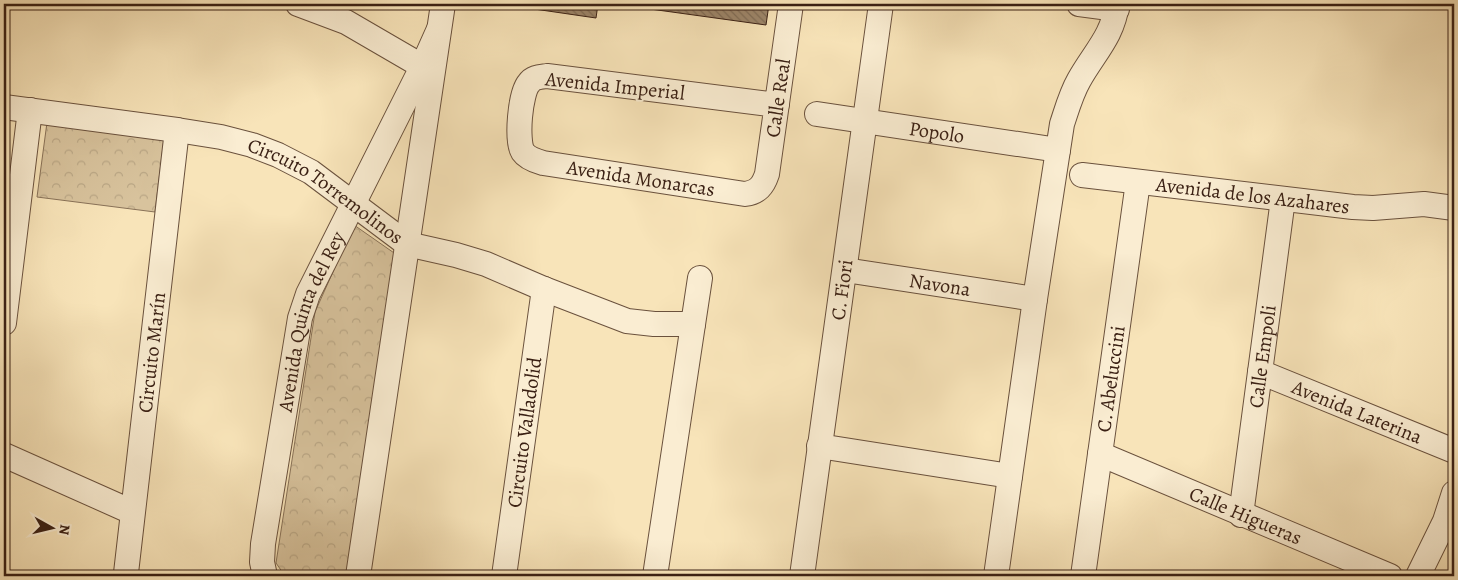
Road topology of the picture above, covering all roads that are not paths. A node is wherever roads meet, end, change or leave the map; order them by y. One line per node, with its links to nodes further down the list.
1 (298, 4): 7 (street)
2 (443, 4): 8 (street)
3 (791, 4): 9 (street, Calle Real)
4 (880, 4): 13 (street, C. Fiori)
5 (1079, 4): 6 (street)
6 (1117, 6): 15 (street)
7 (346, 13): 8 (street)
8 (427, 70): 22 (street, Avenida Quinta del Rey); 25 (street)
9 (777, 105): 16 (street, Avenida Imperial); 19 (street, Calle Real)
10 (4, 107): 11 (street, Circuito Torremolinos)
11 (30, 110): 14 (street, Circuito Torremolinos); 30 (street)
12 (817, 114): 13 (street, Popolo)
13 (864, 121): 15 (street, Popolo); 26 (street, C. Fiori)
14 (177, 130): 22 (street, Circuito Torremolinos); 39 (street, Circuito Marín)
15 (1058, 150): 29 (street)
16 (524, 154): 19 (street, Avenida Monarcas)
17 (1082, 175): 18 (street, Avenida de los Azahares)
18 (1138, 182): 21 (street, Avenida de los Azahares); 35 (street, C. Abeluccini)
19 (759, 189)
20 (1454, 190): 23 (street, Avenida de los Azahares)
21 (1283, 199): 23 (street, Avenida de los Azahares); 32 (street, Calle Empoli)
22 (354, 204): 25 (street, Circuito Torremolinos); 42 (street, Avenida Quinta del Rey)
23 (1424, 204): 24 (street, Avenida de los Azahares)
24 (1454, 208)
25 (407, 244): 28 (street, Circuito Torremolinos); 43 (street)
26 (844, 270): 29 (street, Navona); 33 (street, C. Fiori)
27 (700, 278): 31 (street)
28 (544, 289): 31 (street, Circuito Torremolinos); 44 (street, Circuito Valladolid)
29 (1035, 299): 37 (street)
30 (4, 323)
31 (693, 324): 45 (street)
32 (1260, 372): 34 (street, Avenida Laterina); 40 (street, Calle Empoli)
33 (819, 446): 37 (street); 46 (street, C. Fiori)
34 (1454, 451)
35 (1100, 454): 40 (street, Calle Higueras); 48 (street, C. Abeluccini)
36 (4, 455): 39 (street)
37 (1010, 476): 47 (street)
38 (1454, 493): 50 (street)
39 (132, 512): 41 (street, Circuito Marín)
40 (1241, 515): 49 (street, Calle Higueras)
41 (126, 573)
42 (266, 576)
43 (358, 576)
44 (504, 576)
45 (655, 576)
46 (802, 576)
47 (996, 576)
48 (1083, 576)
49 (1390, 576)
50 (1418, 576)

